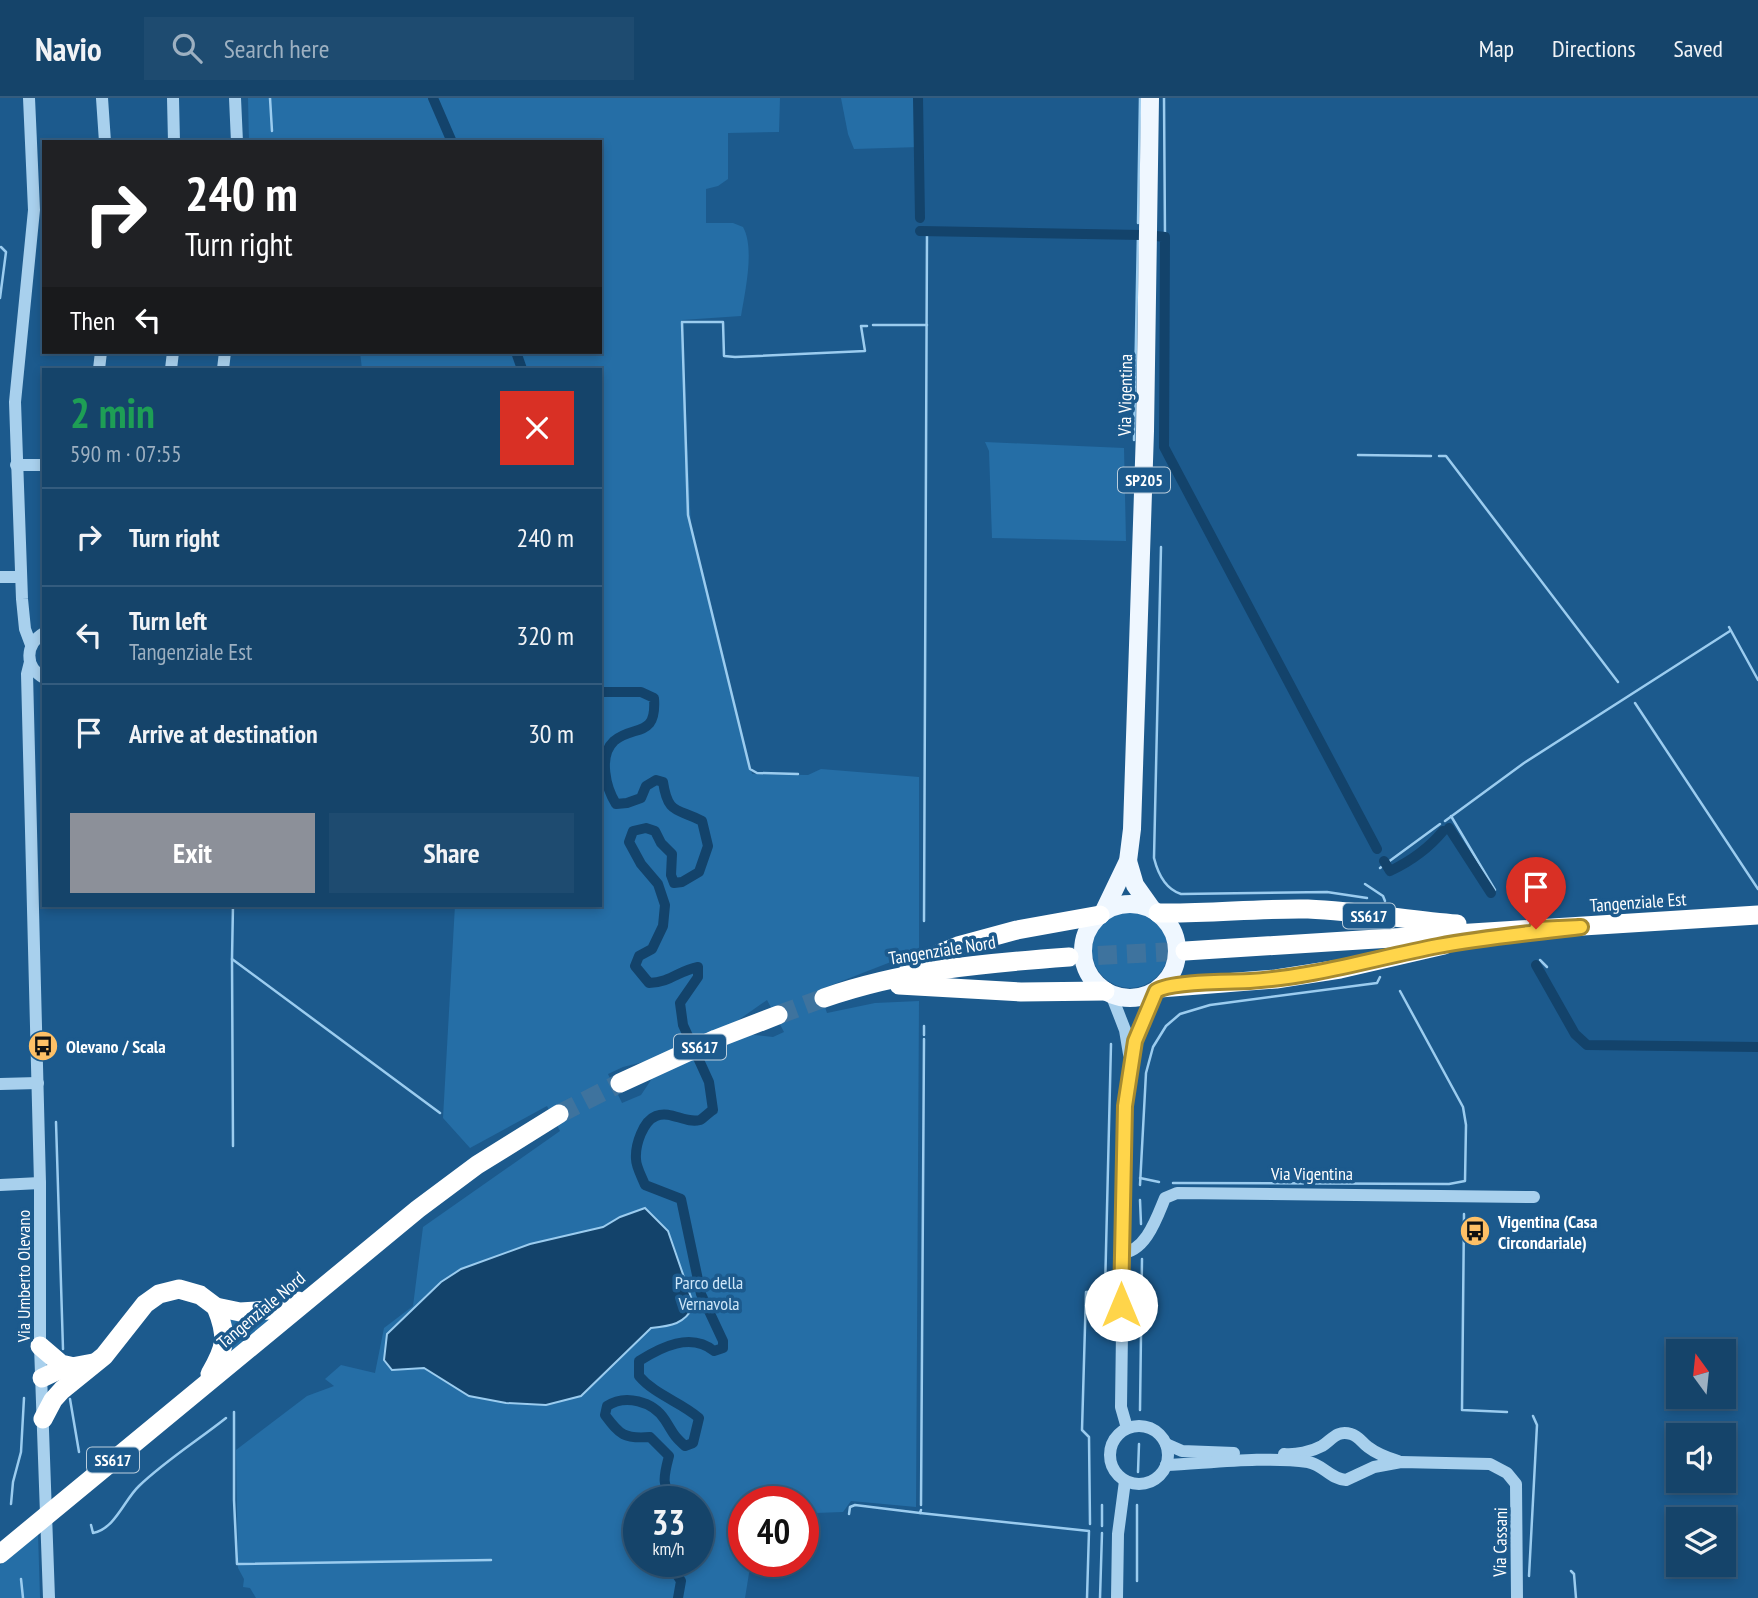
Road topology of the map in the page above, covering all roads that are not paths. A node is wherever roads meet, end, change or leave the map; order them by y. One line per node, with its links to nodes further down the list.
1 (29, 98): 9 (street, Via Umberto Olevano)
2 (102, 98): 6 (street)
3 (173, 98): 7 (street)
4 (234, 98): 8 (street)
5 (1150, 98): 22 (main road, Via Vigentina / SP205)
6 (104, 140)
7 (174, 140)
8 (237, 140)
9 (39, 210): 10 (street, Via Umberto Olevano)
10 (16, 465): 11 (street); 13 (street, Via Umberto Olevano)
11 (42, 465)
12 (0, 577): 13 (street)
13 (21, 577): 14 (street, Via Umberto Olevano)
14 (22, 599): 15 (street); 17 (street, Via Umberto Olevano)
15 (42, 632)
16 (42, 634): 17 (street)
17 (31, 645): 18 (street, Via Umberto Olevano)
18 (30, 662): 19 (street); 21 (street, Via Umberto Olevano)
19 (42, 677)
20 (42, 686): 21 (street)
21 (28, 708): 35 (street, Via Umberto Olevano)
22 (1128, 861): 23 (main road, Via Vigentina / SP205); 24 (main road, Via Vigentina / SP205)
23 (1155, 911): 24 (main road); 26 (highway, SS617); 30 (main road, Via Vigentina / SP205)
24 (1102, 913): 29 (highway); 31 (main road, Via Vigentina / SP205)
25 (1758, 915): 26 (highway, Tangenziale Est / SS617)
26 (1581, 927): 27 (highway, Tangenziale Est / SS617); 30 (highway, SS617)
27 (1185, 951)
28 (1069, 957): 29 (highway, Tangenziale Nord)
29 (863, 985): 31 (highway); 32 (highway, Tangenziale Nord)
30 (1158, 990): 31 (main road); 34 (street, Via Vigentina)
31 (1108, 993): 34 (street, Via Vigentina)
32 (824, 998)
33 (778, 1016): 36 (highway, SS617)
34 (1130, 1060): 43 (street, Via Vigentina)
35 (38, 1083): 37 (street); 39 (street, Via Umberto Olevano)
36 (620, 1083)
37 (0, 1084)
38 (559, 1114): 45 (highway, Tangenziale Nord / SS617)
39 (40, 1183): 40 (street); 47 (street, Via Umberto Olevano)
40 (0, 1185)
41 (1534, 1197): 42 (street, Via Vigentina)
42 (1154, 1223): 43 (street); 44 (street, Via Vigentina)
43 (1122, 1233): 44 (street, Via Vigentina)
44 (1121, 1253): 52 (street, Via Vigentina)
45 (309, 1297): 46 (highway); 50 (highway, Tangenziale Nord / SS617)
46 (216, 1307): 48 (highway); 50 (highway)
47 (40, 1346): 48 (highway); 49 (street, Via Umberto Olevano)
48 (74, 1374): 49 (highway); 51 (highway)
49 (42, 1378): 51 (street, Via Umberto Olevano)
50 (205, 1384): 63 (highway, Tangenziale Nord / SS617)
51 (43, 1419): 64 (street, Via Umberto Olevano)
52 (1127, 1428): 53 (street); 60 (street)
53 (1166, 1444): 54 (street, Via Cassani); 57 (street)
54 (1324, 1445): 55 (street, Via Cassani); 58 (street)
55 (1366, 1446): 56 (street, Via Cassani); 59 (street)
56 (1401, 1462): 59 (street, Via Cassani); 66 (street, Via Cassani)
57 (1166, 1465): 58 (street, Via Cassani); 61 (street)
58 (1323, 1467): 59 (street, Via Cassani)
59 (1363, 1471)
60 (1125, 1481): 61 (street); 62 (street)
61 (1142, 1484): 62 (street)
62 (1118, 1534): 65 (street)
63 (0, 1554)
64 (49, 1598)
65 (1117, 1598)
66 (1517, 1598)

